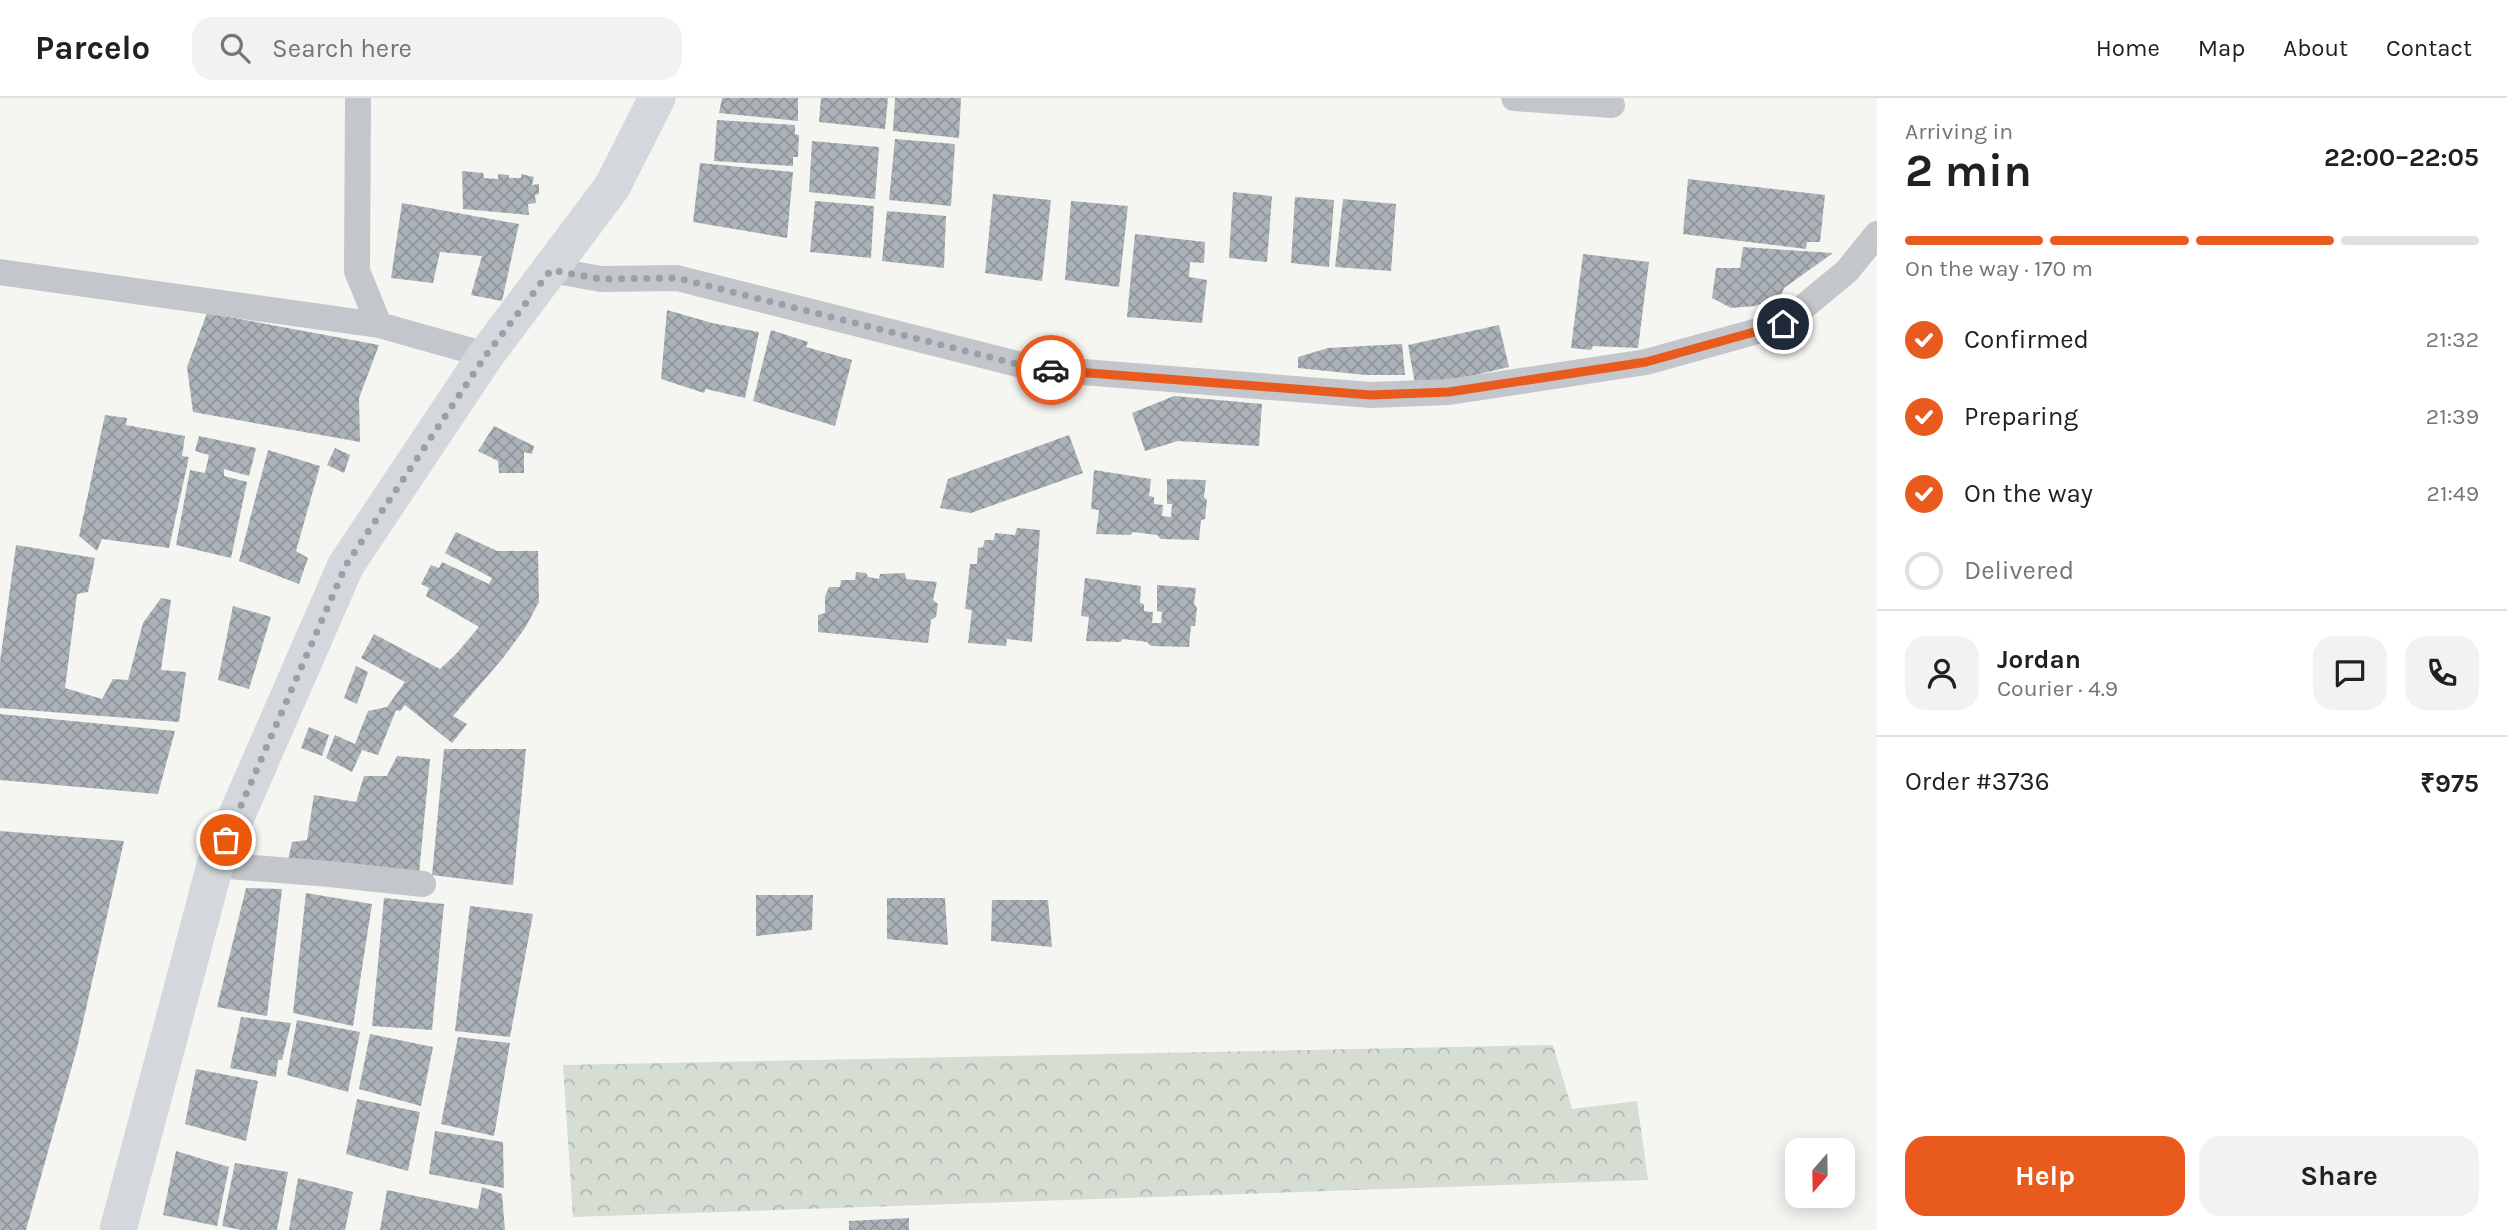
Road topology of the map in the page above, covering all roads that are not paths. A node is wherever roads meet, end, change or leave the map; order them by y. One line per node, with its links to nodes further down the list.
1 (358, 98): 8 (street)
2 (657, 98): 6 (main road)
3 (1514, 98): 4 (street)
4 (1612, 105)
5 (1877, 234): 6 (street)
6 (551, 270): 9 (main road)
7 (0, 272): 8 (street)
8 (379, 325): 9 (street)
9 (486, 355): 10 (main road)
10 (215, 865): 11 (street); 12 (main road)
11 (423, 884)
12 (118, 1230)

